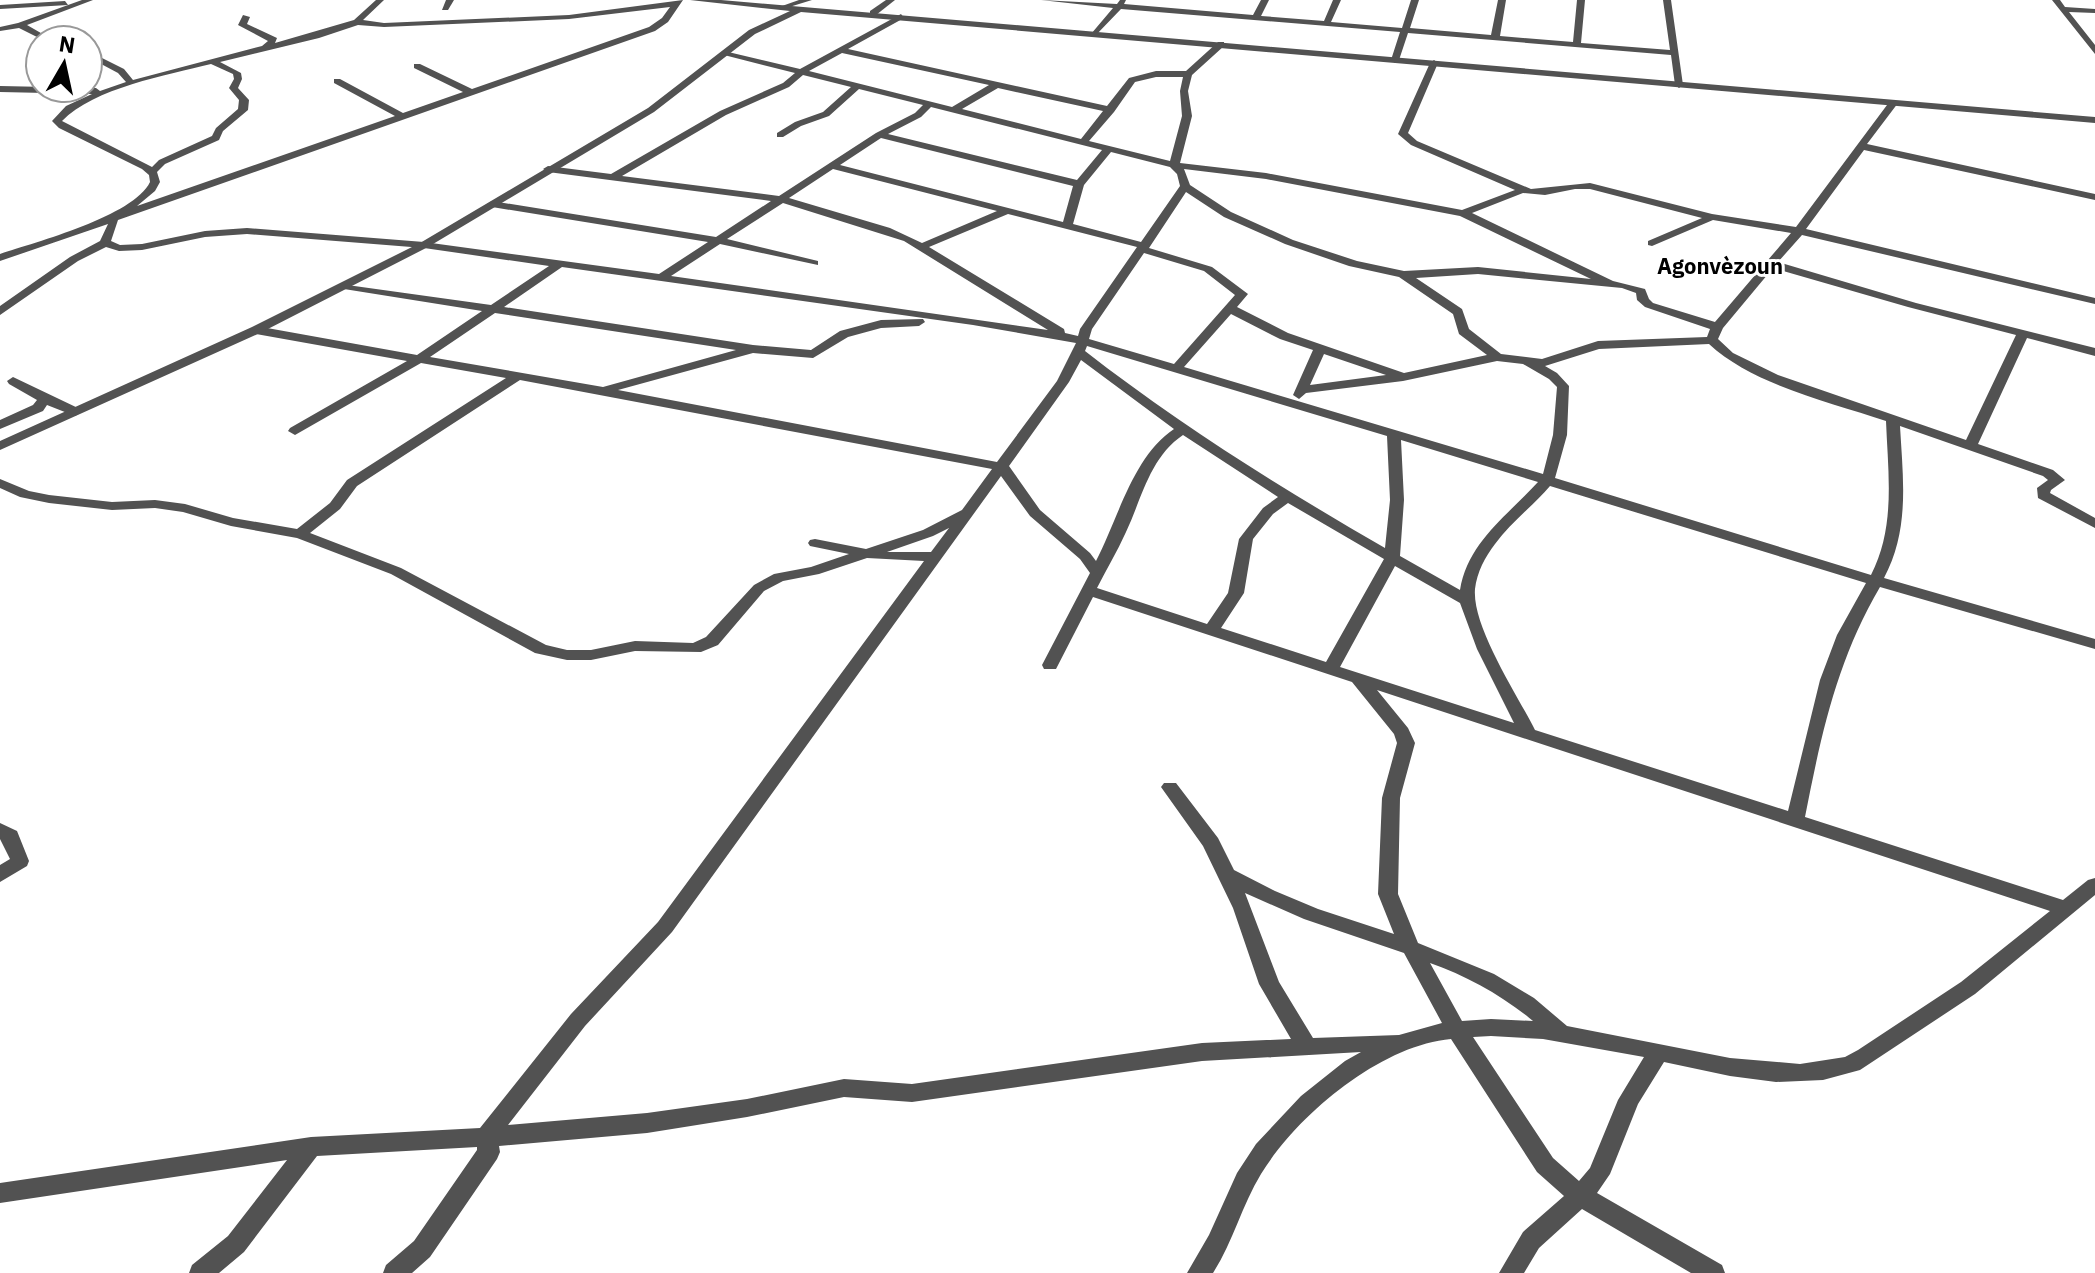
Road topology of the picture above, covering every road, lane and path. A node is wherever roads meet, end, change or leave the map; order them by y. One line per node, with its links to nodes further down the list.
1 (88, 0): 18 (street); 27 (street)
2 (380, 0): 26 (street)
3 (694, 0): 17 (street)
4 (891, 0): 21 (street)
5 (1045, 0): 16 (street)
6 (1202, 0): 22 (street)
7 (1265, 0): 25 (street)
8 (1337, 0): 28 (street)
9 (1415, 0): 31 (street)
10 (1502, 0): 34 (street)
11 (1581, 0): 36 (street)
12 (1667, 0): 41 (street)
13 (2056, 0): 19 (street)
14 (677, 2): 26 (street); 56 (street)
15 (806, 3): 17 (street); 21 (street); 32 (street)
16 (1121, 3): 22 (street); 33 (street)
17 (786, 6): 32 (street)
18 (0, 7)
19 (2063, 9): 20 (street); 39 (street)
20 (2095, 11)
21 (873, 13): 23 (street)
22 (1194, 13): 25 (street)
23 (901, 16): 33 (street); 38 (street)
24 (246, 17): 37 (street)
25 (1255, 19): 28 (street)
26 (357, 22): 37 (street)
27 (20, 25): 29 (street); 30 (street)
28 (1326, 25): 31 (street)
29 (24, 27)
30 (0, 29)
31 (1405, 31): 34 (street); 42 (street)
32 (752, 32): 40 (street)
33 (1095, 34): 35 (street)
34 (1495, 38): 36 (street)
35 (1221, 44): 42 (street); 48 (street)
36 (1577, 45): 41 (street)
37 (264, 49): 43 (street)
38 (842, 50): 47 (street); 51 (street)
39 (2095, 51)
40 (727, 53): 47 (street); 70 (street)
41 (1673, 53): 53 (street)
42 (1395, 60): 45 (street)
43 (212, 61): 50 (street); 71 (street)
44 (104, 62): 50 (street)
45 (1434, 63): 53 (street); 75 (street)
46 (417, 66): 56 (street)
47 (802, 71): 52 (street); 72 (street)
48 (1188, 74): 60 (street); 68 (street)
49 (337, 81): 61 (street)
50 (131, 83): 55 (street)
51 (998, 84): 59 (street); 60 (street)
52 (858, 85): 57 (street); 63 (street)
53 (1679, 85): 58 (street)
54 (0, 89): 55 (street)
55 (106, 91): 71 (street)
56 (470, 92): 61 (street)
57 (930, 103): 59 (street); 64 (street)
58 (1893, 103): 62 (street); 66 (street)
59 (955, 109): 65 (street)
60 (1111, 110): 65 (street)
61 (401, 116): 81 (street)
62 (2095, 120)
63 (780, 135)
64 (879, 135): 69 (street); 73 (street)
65 (1084, 141): 67 (street)
66 (1861, 146): 76 (street); 84 (street)
67 (1109, 148): 68 (street); 73 (street)
68 (1174, 165): 74 (street); 80 (street)
69 (832, 166): 77 (street); 79 (street)
70 (548, 169): 72 (street); 78 (street)
71 (153, 171): 81 (street)
72 (611, 178): 77 (street)
73 (1079, 184): 83 (street)
74 (1185, 186): 90 (street); 95 (street)
75 (1523, 190): 80 (street); 82 (street)
76 (2095, 197)
77 (781, 199): 85 (street); 89 (street)
78 (492, 204): 85 (street); 88 (street)
79 (1004, 212): 83 (street); 89 (street)
80 (1463, 213): 97 (street)
81 (111, 217): 86 (street); 91 (street)
82 (1712, 217): 84 (street); 87 (street)
83 (1067, 227): 90 (street)
84 (1799, 231): 94 (street); 99 (street)
85 (717, 240): 93 (street); 96 (street)
86 (105, 243): 88 (street); 102 (street)
87 (1652, 243)
88 (424, 245): 92 (street); 98 (street)
89 (921, 247): 107 (street)
90 (1143, 247): 100 (street); 107 (street)
91 (0, 258)
92 (561, 263): 96 (street); 101 (street)
93 (814, 263)
94 (1772, 264): 105 (street); 106 (street)
95 (1403, 274): 97 (street); 111 (street)
96 (662, 277): 103 (street)
97 (1611, 284): 105 (street)
98 (344, 286): 101 (street); 104 (street)
99 (2095, 301)
100 (1231, 309): 108 (street); 114 (street)
101 (493, 310): 109 (street); 112 (street)
102 (0, 311)
103 (973, 321): 107 (street); 109 (street)
104 (256, 330): 112 (street); 121 (street)
105 (1714, 334): 113 (street); 122 (street)
106 (2023, 334): 110 (street); 128 (street)
107 (1076, 343): 114 (street); 124 (street); 129 (street)
108 (1320, 348): 116 (street); 119 (street)
109 (753, 349): 118 (street)
110 (2095, 352)
111 (1497, 357): 113 (street); 116 (street)
112 (419, 359): 115 (street); 125 (street)
113 (1528, 362): 130 (street)
114 (1176, 369): 119 (street)
115 (518, 376): 118 (street); 135 (street)
116 (1403, 377): 119 (street)
117 (13, 381): 120 (street)
118 (602, 391): 129 (street)
119 (1298, 396): 126 (street)
120 (44, 399): 121 (street); 123 (street)
121 (75, 412): 127 (street)
122 (1893, 419): 128 (street); 141 (street)
123 (0, 425)
124 (1184, 429): 132 (street); 140 (street)
125 (295, 431)
126 (1394, 434): 130 (street); 139 (street)
127 (0, 446)
128 (1970, 446): 134 (street)
129 (1002, 467): 133 (street); 140 (street)
130 (1548, 481): 141 (street); 143 (street)
131 (0, 483): 135 (street)
132 (1287, 497): 139 (street); 144 (street)
133 (969, 511): 137 (street); 138 (street)
134 (2095, 524)
135 (300, 534): 137 (street)
136 (815, 543): 137 (street)
137 (864, 554): 138 (street)
138 (934, 557): 163 (street)
139 (1392, 558): 143 (street); 147 (street)
140 (1098, 574): 142 (street)
141 (1873, 580): 145 (street); 151 (street)
142 (1090, 591): 144 (street); 146 (street)
143 (1468, 601): 149 (street)
144 (1210, 632): 147 (street)
145 (2095, 644)
146 (1050, 665)
147 (1330, 669): 148 (street)
148 (1357, 677): 149 (street); 157 (street)
149 (1527, 731): 151 (street)
150 (1170, 787): 154 (street)
151 (1795, 820): 156 (street)
152 (0, 830): 153 (street)
153 (0, 875)
154 (1227, 875): 157 (street); 161 (street)
155 (2095, 885): 156 (street)
156 (2065, 908): 162 (street)
157 (1411, 947): 158 (street); 159 (street)
158 (1455, 1027): 159 (street); 160 (street); 166 (street)
159 (1562, 1034): 162 (street)
160 (1395, 1042): 161 (street); 169 (street)
161 (1307, 1046): 163 (street)
162 (1659, 1052): 166 (street)
163 (486, 1137): 164 (street); 168 (street)
164 (311, 1147): 165 (street); 167 (street)
165 (0, 1193)
166 (1580, 1196): 170 (street); 171 (street)
167 (201, 1273)
168 (395, 1273)
169 (1199, 1273)
170 (1511, 1273)
171 (1713, 1273)

